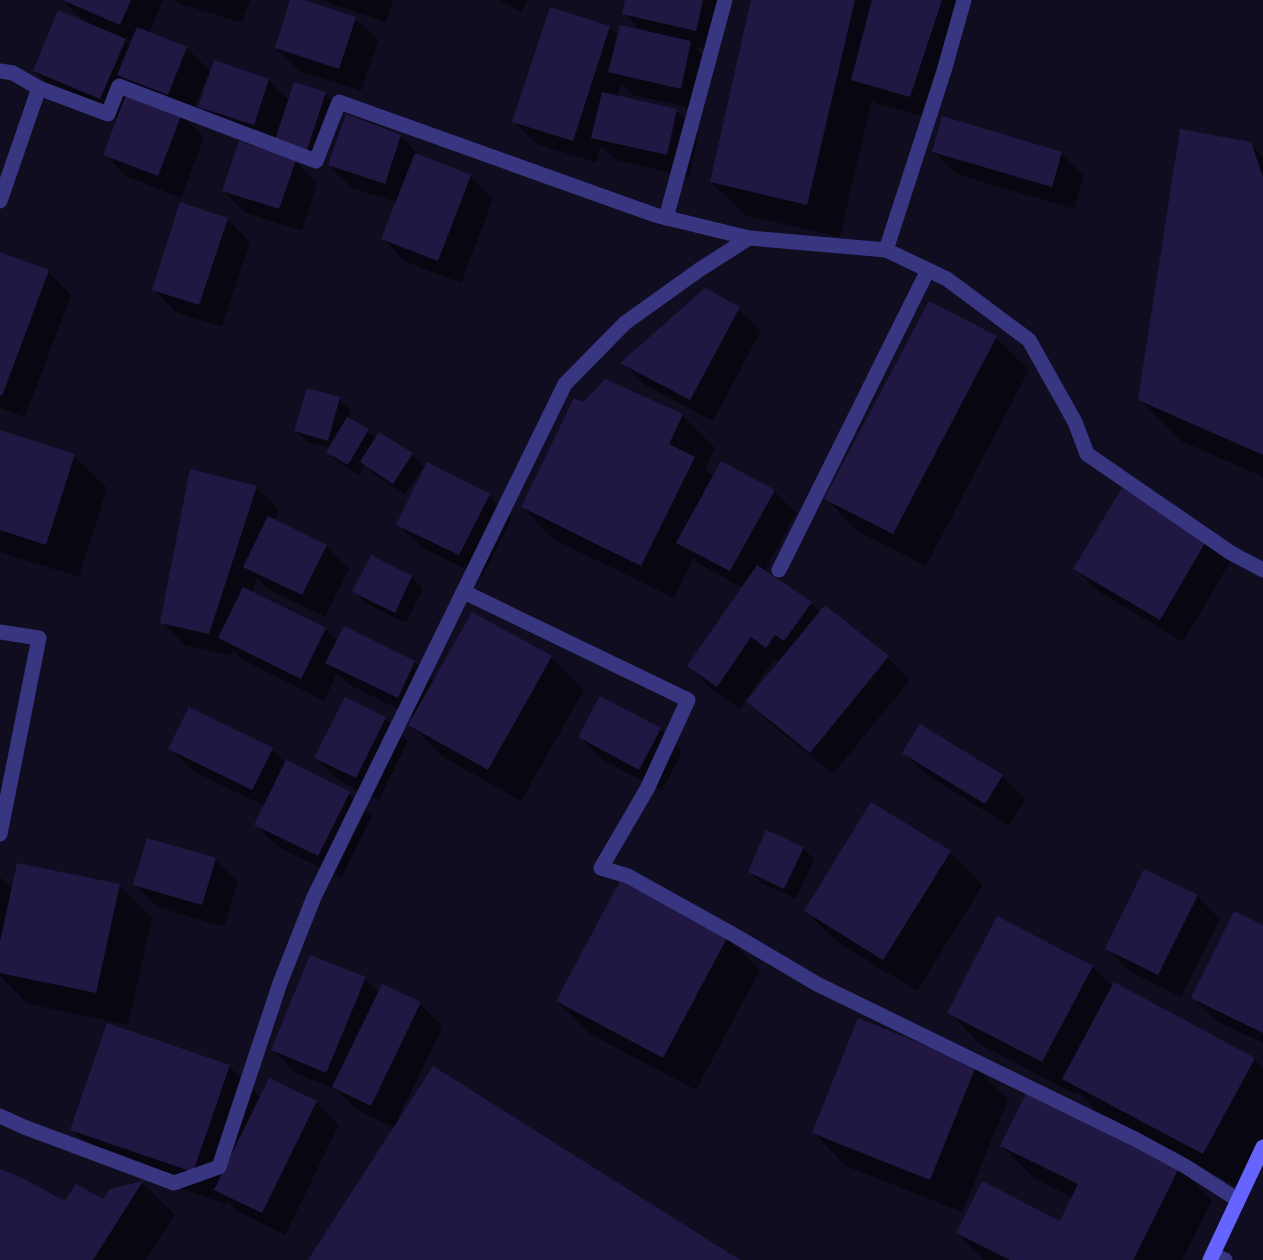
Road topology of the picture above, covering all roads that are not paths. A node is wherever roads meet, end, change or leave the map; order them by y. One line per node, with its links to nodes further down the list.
1 (725, 0): 6 (street)
2 (964, 0): 8 (street)
3 (0, 71): 4 (street)
4 (39, 88): 5 (street); 6 (street)
5 (0, 201)
6 (666, 218): 7 (street)
7 (749, 238): 8 (street); 12 (street)
8 (886, 250): 9 (street)
9 (928, 270): 10 (street); 11 (street)
10 (779, 570)
11 (1263, 570)
12 (464, 592): 15 (street); 17 (street)
13 (0, 632): 14 (street)
14 (0, 834)
15 (0, 1116)
16 (1263, 1147): 17 (street)
17 (1238, 1200): 18 (street)
18 (1216, 1258)

